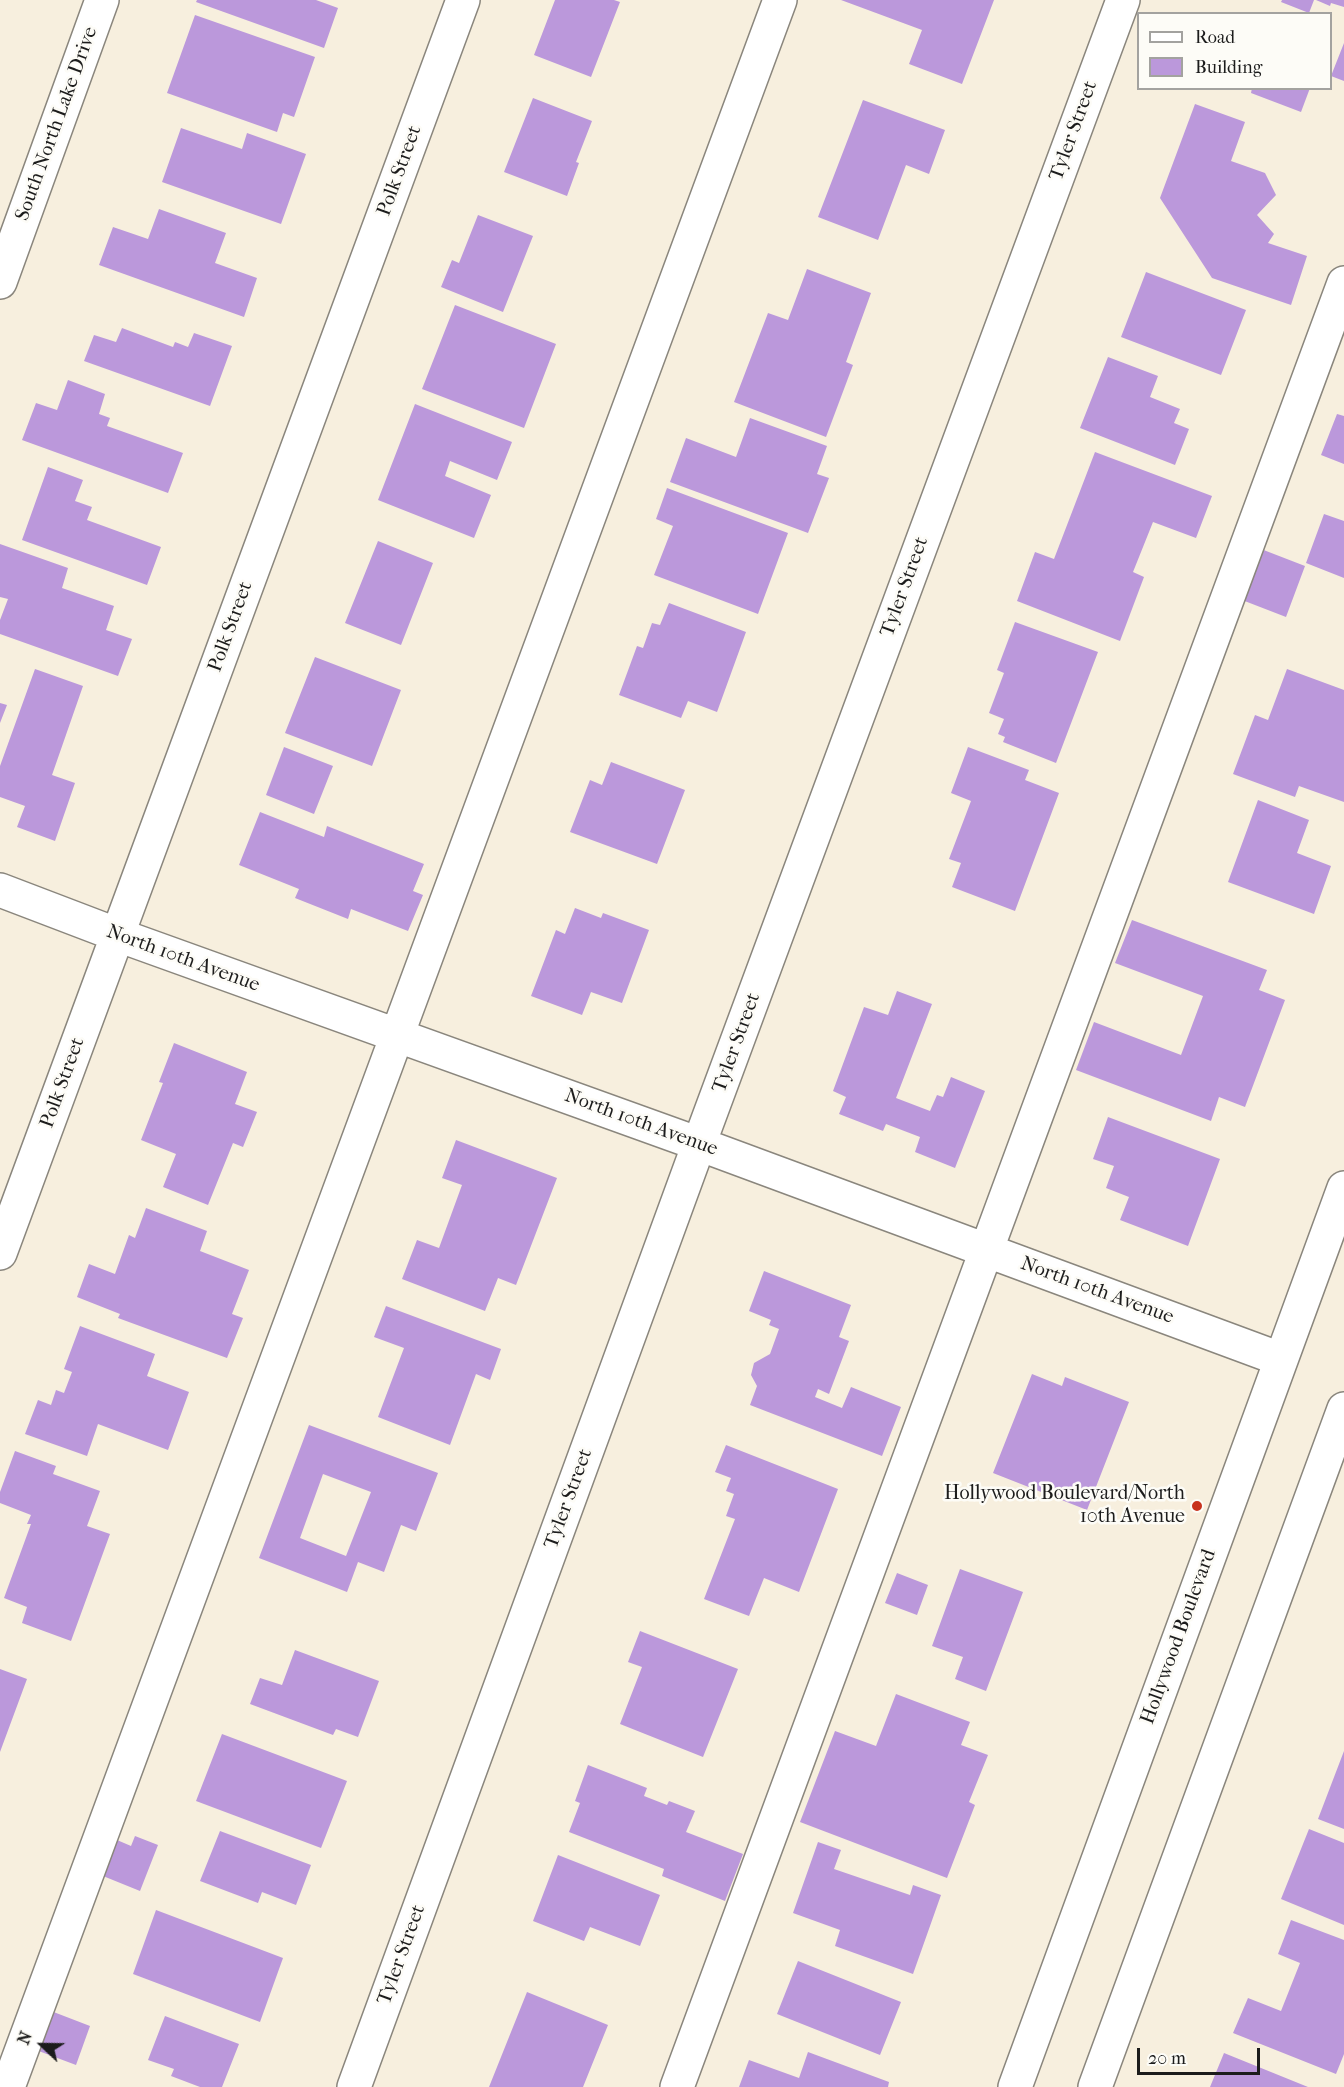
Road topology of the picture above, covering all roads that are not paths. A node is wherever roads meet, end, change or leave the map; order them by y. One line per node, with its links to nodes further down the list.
1 (102, 0): 5 (street, South North Lake Drive)
2 (463, 0): 8 (street, Polk Street)
3 (780, 0): 9 (street)
4 (1123, 0): 10 (street, Tyler Street)
5 (0, 282)
6 (1344, 284): 12 (street)
7 (0, 890): 8 (street, North 10th Avenue)
8 (118, 935): 9 (street, North 10th Avenue); 13 (street, Polk Street)
9 (397, 1035): 10 (street, North 10th Avenue); 16 (street)
10 (699, 1144): 12 (street, North 10th Avenue); 17 (street, Tyler Street)
11 (1344, 1188): 14 (street, Hollywood Boulevard)
12 (986, 1250): 14 (street, North 10th Avenue); 18 (street)
13 (0, 1253)
14 (1280, 1359): 19 (street, Hollywood Boulevard)
15 (1344, 1409): 20 (street)
16 (8, 2087)
17 (354, 2087)
18 (676, 2087)
19 (1015, 2087)
20 (1095, 2087)

